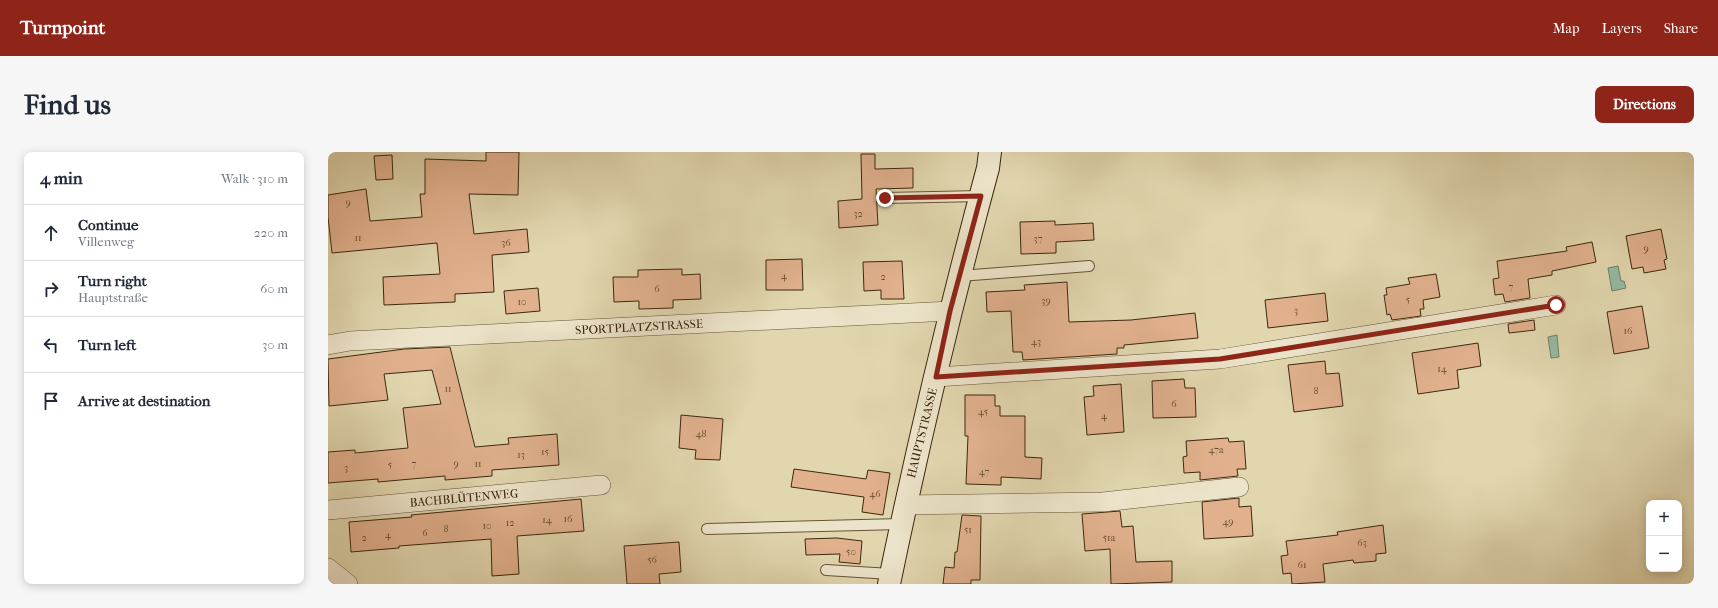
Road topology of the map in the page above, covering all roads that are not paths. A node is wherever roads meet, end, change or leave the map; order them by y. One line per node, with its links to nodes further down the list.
1 (990, 152): 2 (main road, HAUPTSTRASSE)
2 (981, 196): 3 (lane); 5 (main road, HAUPTSTRASSE)
3 (885, 198)
4 (1089, 266): 5 (lane)
5 (960, 276): 7 (main road, HAUPTSTRASSE)
6 (1556, 305): 9 (street)
7 (950, 311): 8 (street, SPORTPLATZSTRASSE); 9 (main road, HAUPTSTRASSE)
8 (328, 345)
9 (936, 377): 13 (main road, HAUPTSTRASSE)
10 (601, 485): 12 (street, BACHBLÜTENWEG)
11 (1239, 487): 13 (street)
12 (328, 510)
13 (903, 514): 14 (lane); 17 (main road, HAUPTSTRASSE)
14 (707, 529)
15 (328, 568): 18 (street)
16 (826, 570): 17 (lane)
17 (890, 579)
18 (348, 584)

